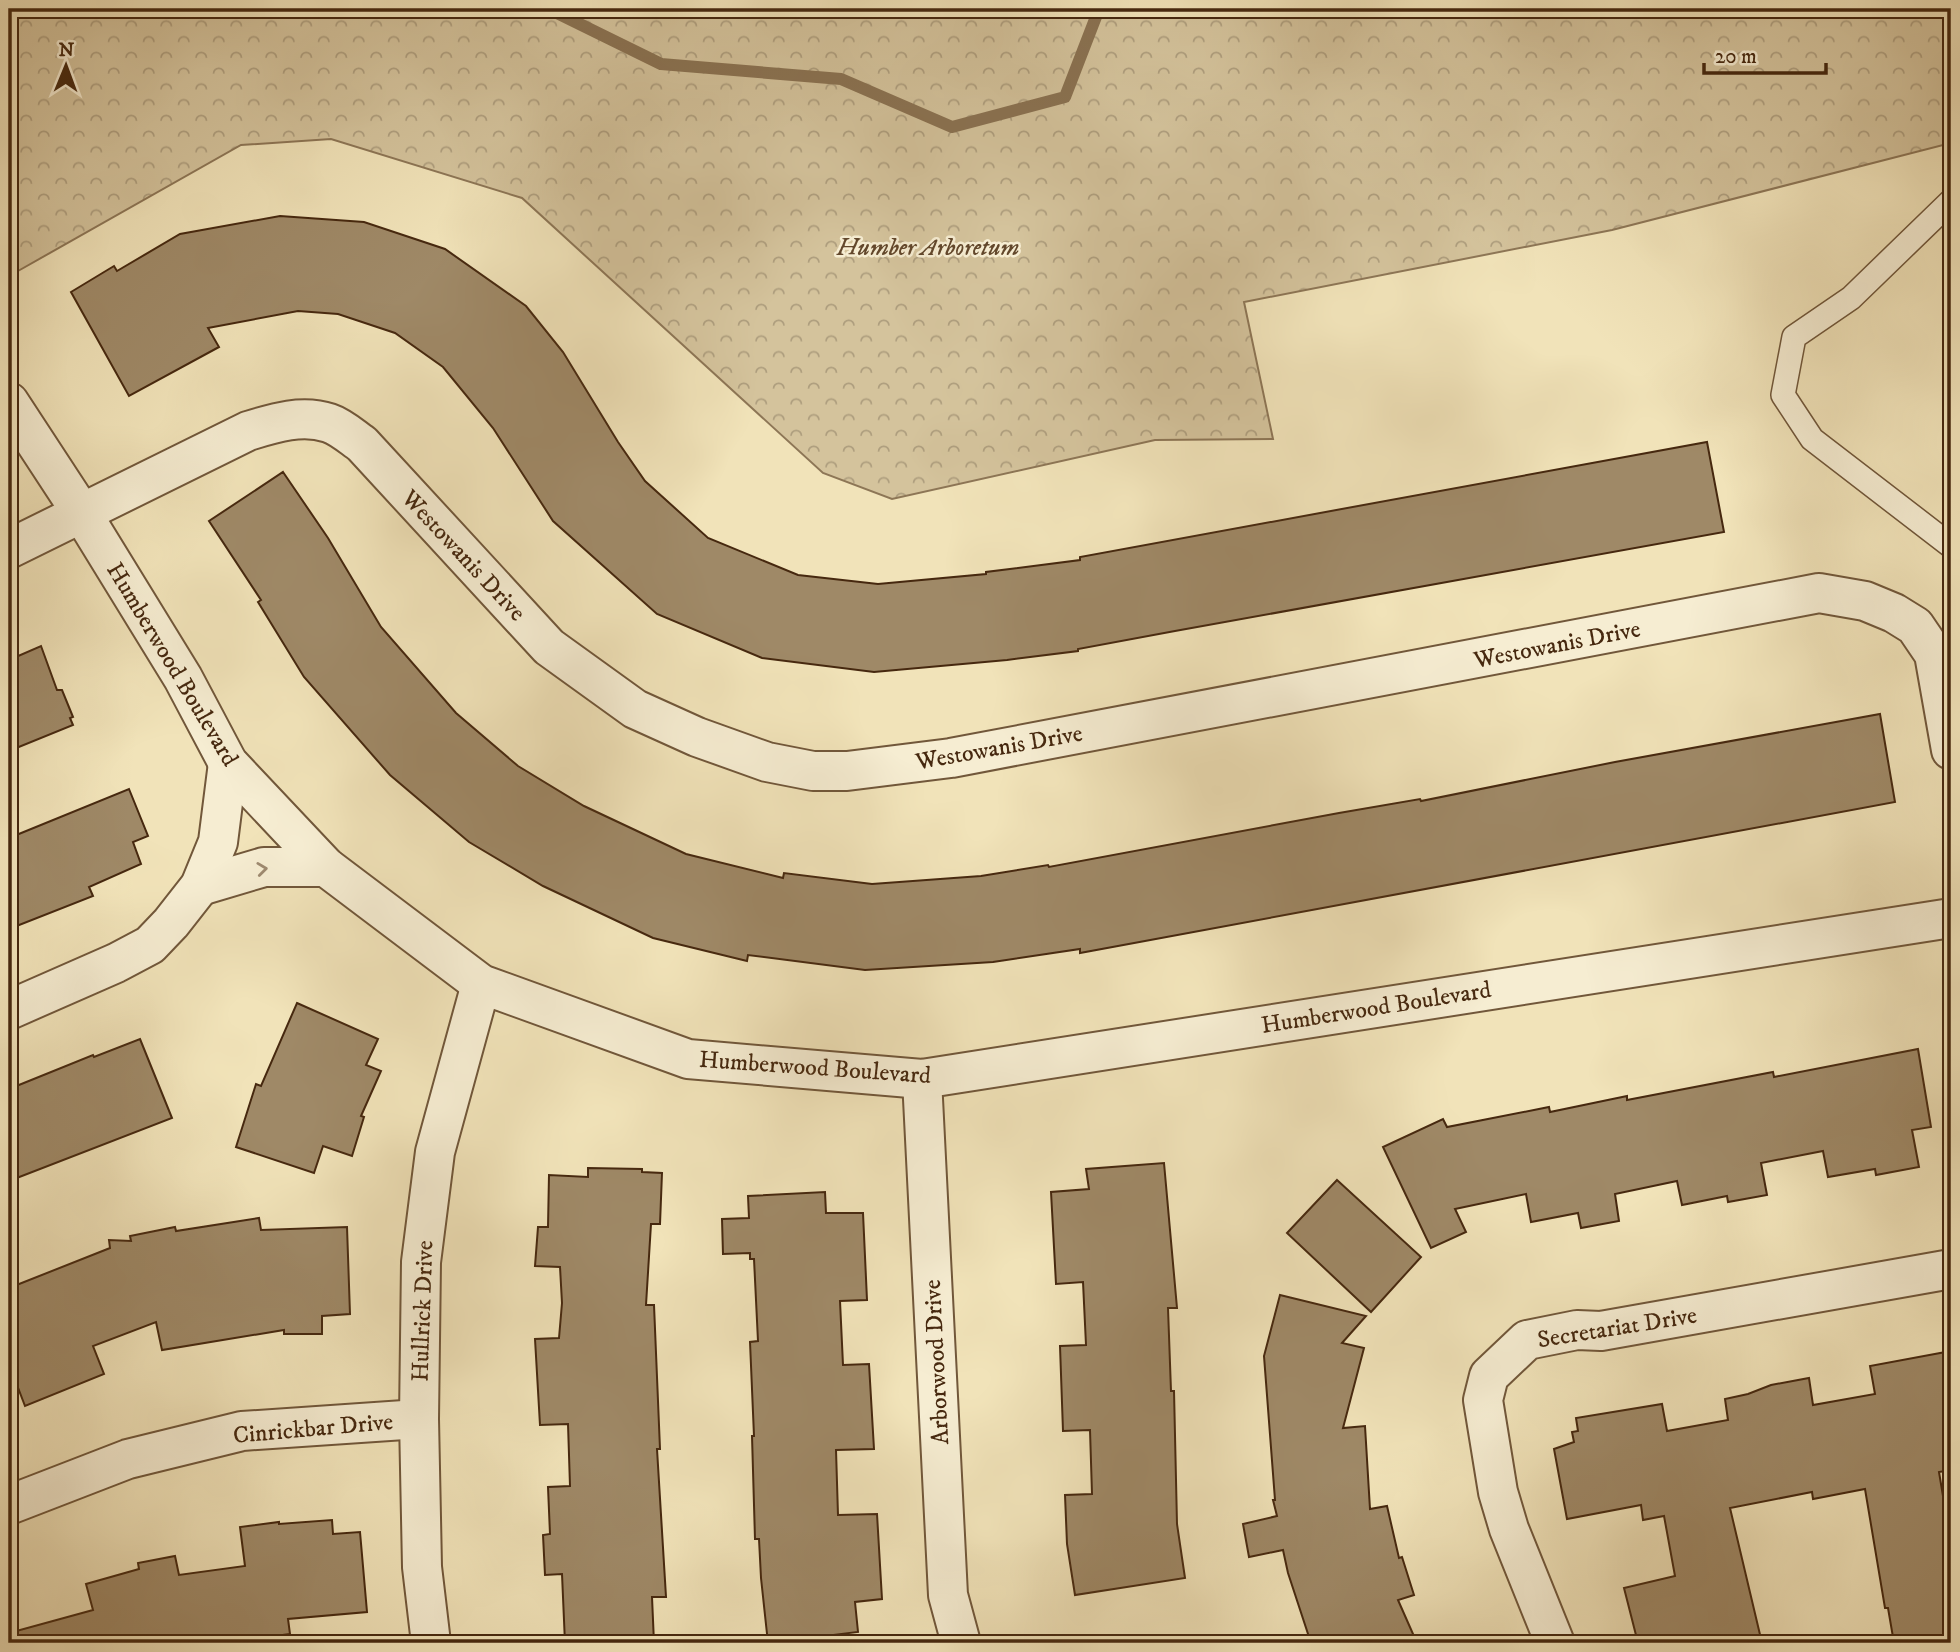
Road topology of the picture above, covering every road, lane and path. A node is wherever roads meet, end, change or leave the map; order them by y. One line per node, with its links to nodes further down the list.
1 (1951, 201): 4 (lane)
2 (9, 402): 3 (street, Humberwood Boulevard)
3 (81, 512): 5 (street, Westowanis Drive); 6 (street, Westowanis Drive); 7 (street, Humberwood Boulevard)
4 (1951, 545)
5 (9, 549)
6 (1951, 750)
7 (228, 763): 8 (street, Humberwood Boulevard); 9 (street)
8 (326, 867): 9 (street, one-way to 8); 11 (street, Humberwood Boulevard)
9 (200, 886): 12 (street)
10 (1951, 918): 13 (street, Humberwood Boulevard)
11 (481, 984): 13 (street, Humberwood Boulevard); 15 (street, Hullrick Drive)
12 (9, 1010)
13 (922, 1079): 18 (street, Arborwood Drive)
14 (1951, 1269): 19 (street, Secretariat Drive)
15 (419, 1419): 16 (street, Cinrickbar Drive); 17 (street, Hullrick Drive)
16 (9, 1505)
17 (431, 1643)
18 (961, 1643)
19 (1555, 1643)

